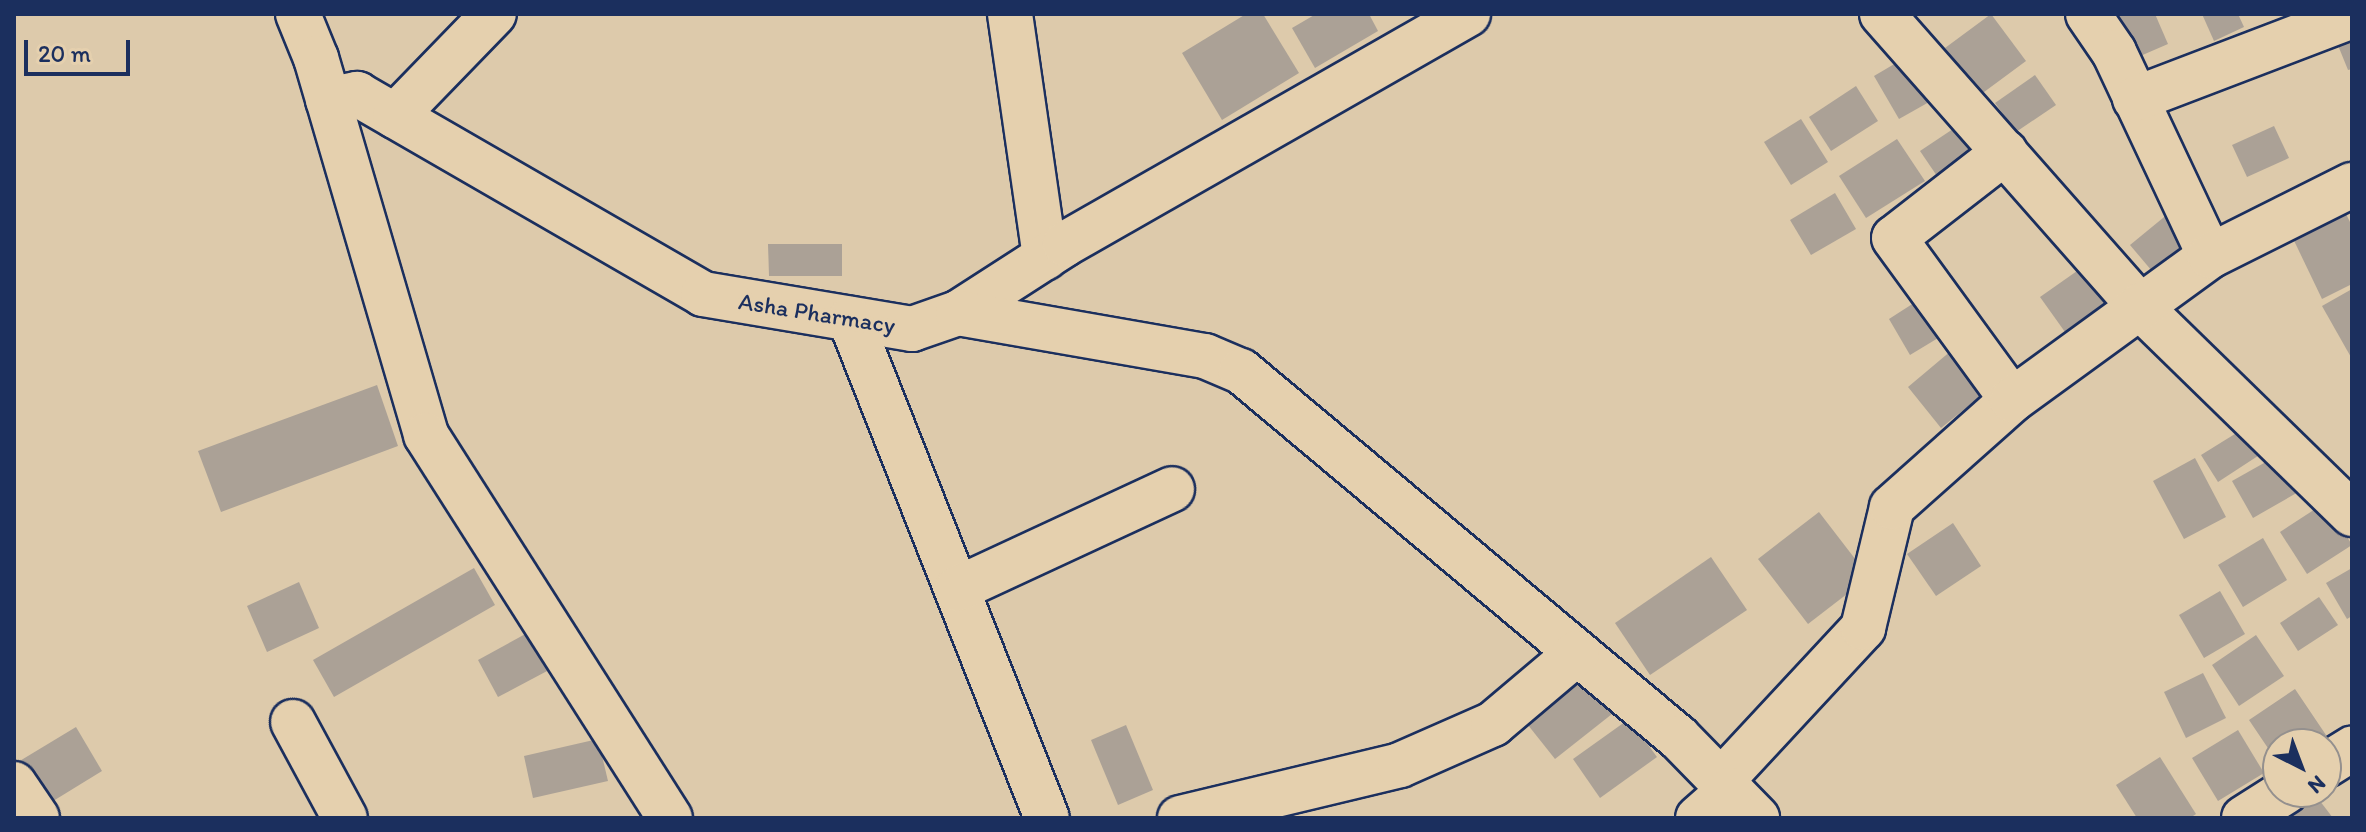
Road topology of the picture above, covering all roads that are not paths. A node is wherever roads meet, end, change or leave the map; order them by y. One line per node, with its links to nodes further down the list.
1 (298, 14): 9 (street)
2 (494, 14): 10 (street)
3 (1010, 14): 14 (street)
4 (1468, 14): 14 (street, Asha Pharmacy)
5 (1882, 14): 11 (street)
6 (2088, 14): 8 (street)
7 (2352, 16): 8 (street)
8 (2135, 99): 13 (street)
9 (328, 100): 10 (street, Asha Pharmacy); 29 (street)
10 (395, 116): 17 (street, Asha Pharmacy)
11 (2005, 152): 15 (street); 18 (street)
12 (2352, 185): 13 (street)
13 (2210, 256): 15 (street)
14 (1045, 257): 16 (street, Asha Pharmacy)
15 (2139, 306): 18 (street); 20 (street)
16 (958, 313): 17 (street, Asha Pharmacy); 22 (street)
17 (850, 319): 21 (street)
18 (2012, 400): 25 (street)
19 (1172, 489): 21 (street)
20 (2352, 514)
21 (957, 589): 30 (street)
22 (1577, 653): 25 (street); 31 (street)
23 (293, 722): 28 (street)
24 (14, 784): 27 (street)
25 (1726, 802)
26 (2262, 807): 32 (street)
27 (37, 818)
28 (345, 818)
29 (670, 818)
30 (1047, 818)
31 (1180, 818)
32 (2244, 818)

